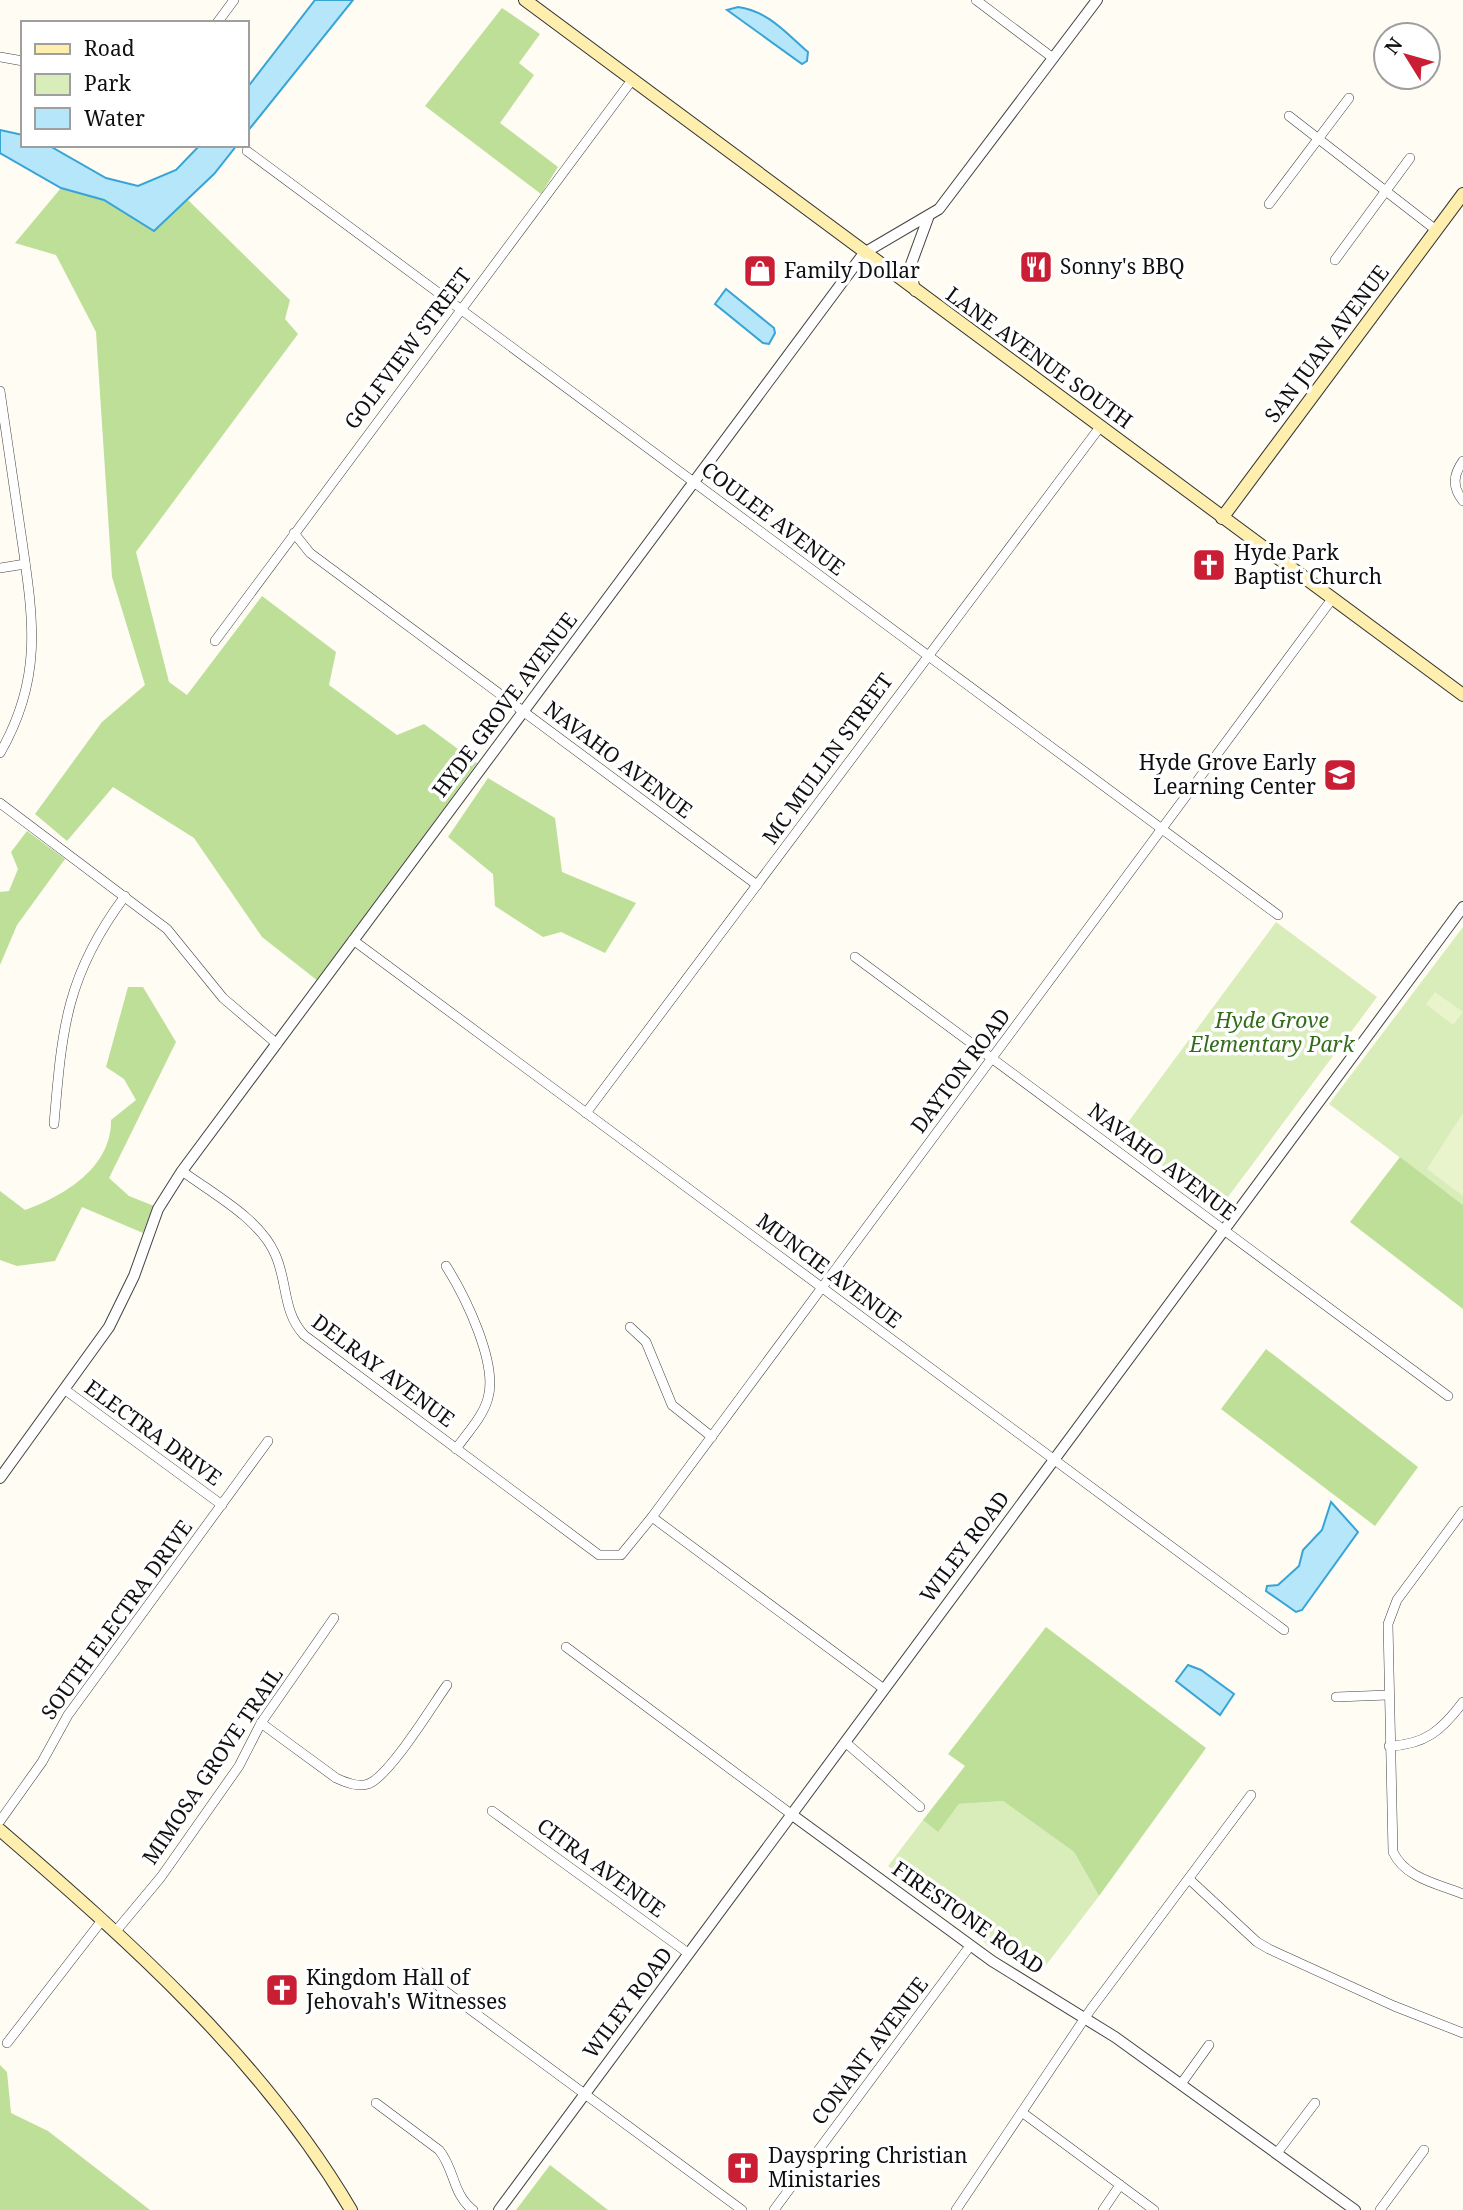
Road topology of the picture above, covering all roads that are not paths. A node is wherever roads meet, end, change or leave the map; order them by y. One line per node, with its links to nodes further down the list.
1 (234, 0): 5 (street)
2 (525, 0): 9 (main road, LANE AVENUE SOUTH)
3 (976, 0): 7 (street)
4 (1097, 0): 7 (street, HYDE GROVE AVENUE)
5 (219, 21)
6 (0, 58): 8 (street)
7 (1053, 58): 18 (street, HYDE GROVE AVENUE)
8 (21, 61)
9 (632, 80): 20 (main road, LANE AVENUE SOUTH); 23 (street, GOLFVIEW STREET)
10 (1349, 98): 12 (street)
11 (1289, 116): 12 (street)
12 (1318, 139): 15 (street); 17 (street)
13 (247, 151): 23 (street, COULEE AVENUE)
14 (1410, 158): 15 (street)
15 (1385, 190): 19 (street); 21 (street)
16 (1463, 194): 19 (main road, SAN JUAN AVENUE)
17 (1269, 204)
18 (928, 218): 20 (street, HYDE GROVE AVENUE); 22 (street)
19 (1436, 230): 29 (main road, SAN JUAN AVENUE)
20 (864, 253): 22 (main road, LANE AVENUE SOUTH); 27 (street, HYDE GROVE AVENUE)
21 (1335, 260)
22 (915, 291): 25 (main road, LANE AVENUE SOUTH)
23 (461, 308): 27 (street, COULEE AVENUE); 30 (street, GOLFVIEW STREET)
24 (0, 391): 31 (street)
25 (1100, 427): 29 (main road, LANE AVENUE SOUTH); 35 (street, MC MULLIN STREET)
26 (1463, 461): 28 (street)
27 (694, 482): 35 (street, COULEE AVENUE); 37 (street, HYDE GROVE AVENUE)
28 (1463, 501)
29 (1222, 518): 33 (main road, LANE AVENUE SOUTH)
30 (293, 533): 34 (street, GOLFVIEW STREET); 37 (street, NAVAHO AVENUE)
31 (25, 564): 32 (street); 38 (street)
32 (0, 568)
33 (1332, 599): 36 (main road, LANE AVENUE SOUTH); 40 (street, DAYTON ROAD)
34 (215, 640)
35 (926, 655): 40 (street, COULEE AVENUE); 41 (street, MC MULLIN STREET)
36 (1463, 695)
37 (523, 712): 41 (street, NAVAHO AVENUE); 45 (street, HYDE GROVE AVENUE)
38 (0, 753)
39 (0, 803): 42 (street)
40 (1161, 829): 44 (street, COULEE AVENUE); 48 (street, DAYTON ROAD)
41 (757, 886): 49 (street, MC MULLIN STREET)
42 (125, 895): 47 (street); 50 (street)
43 (1463, 908): 52 (street, WILEY ROAD)
44 (1278, 915)
45 (353, 940): 47 (street, HYDE GROVE AVENUE); 49 (street, MUNCIE AVENUE)
46 (855, 957): 48 (street, NAVAHO AVENUE)
47 (277, 1044): 51 (street, HYDE GROVE AVENUE)
48 (993, 1058): 52 (street, NAVAHO AVENUE); 54 (street, DAYTON ROAD)
49 (586, 1113): 54 (street, MUNCIE AVENUE)
50 (54, 1124)
51 (183, 1171): 56 (street, HYDE GROVE AVENUE); 60 (street, DELRAY AVENUE)
52 (1224, 1230): 57 (street, NAVAHO AVENUE); 61 (street, WILEY ROAD)
53 (446, 1266): 60 (street)
54 (822, 1287): 58 (street, DAYTON ROAD); 61 (street, MUNCIE AVENUE)
55 (630, 1327): 58 (street)
56 (64, 1389): 62 (street, HYDE GROVE AVENUE); 63 (street, ELECTRA DRIVE)
57 (1448, 1396)
58 (712, 1437): 65 (street, DAYTON ROAD)
59 (268, 1441): 63 (street, SOUTH ELECTRA DRIVE)
60 (456, 1449): 66 (street, DELRAY AVENUE)
61 (1054, 1460): 68 (street, MUNCIE AVENUE); 71 (street, WILEY ROAD)
62 (0, 1478)
63 (222, 1505): 82 (street, SOUTH ELECTRA DRIVE)
64 (1463, 1510): 72 (street)
65 (652, 1517): 66 (street, DAYTON ROAD); 71 (street)
66 (614, 1557)
67 (334, 1618): 75 (street, MIMOSA GROVE TRAIL)
68 (1284, 1630)
69 (566, 1647): 81 (street, FIRESTONE ROAD)
70 (447, 1685): 75 (street)
71 (884, 1689): 76 (street, WILEY ROAD)
72 (1388, 1695): 73 (street); 77 (street)
73 (1336, 1697)
74 (1463, 1702): 77 (street)
75 (261, 1723): 87 (street, MIMOSA GROVE TRAIL)
76 (845, 1742): 79 (street); 81 (street, WILEY ROAD)
77 (1389, 1746): 85 (street)
78 (1251, 1795): 84 (street)
79 (920, 1807)
80 (492, 1811): 89 (street, CITRA AVENUE)
81 (791, 1814): 88 (street, FIRESTONE ROAD); 89 (street, WILEY ROAD)
82 (0, 1821)
83 (0, 1830): 86 (main road)
84 (1189, 1879): 91 (street); 92 (street)
85 (1463, 1894)
86 (103, 1919): 87 (main road); 93 (street)
87 (116, 1931): 103 (main road)
88 (970, 1946): 91 (street, FIRESTONE ROAD); 107 (street, CONANT AVENUE)
89 (688, 1953): 96 (street, WILEY ROAD)
90 (418, 1971): 96 (street)
91 (1087, 2020): 95 (street, FIRESTONE ROAD); 99 (street)
92 (1463, 2033)
93 (7, 2043)
94 (1209, 2045): 95 (street)
95 (1181, 2084): 101 (street, FIRESTONE ROAD)
96 (584, 2094): 105 (street, WILEY ROAD); 106 (street)
97 (376, 2103): 104 (street)
98 (1315, 2103): 101 (street)
99 (1023, 2113): 102 (street); 108 (street)
100 (1424, 2150): 112 (street)
101 (1277, 2153): 111 (street, FIRESTONE ROAD)
102 (1120, 2185): 109 (street); 110 (street)
103 (351, 2210)
104 (473, 2210)
105 (499, 2210)
106 (742, 2210)
107 (774, 2210)
108 (956, 2210)
109 (1103, 2210)
110 (1154, 2210)
111 (1355, 2210)
112 (1380, 2210)

